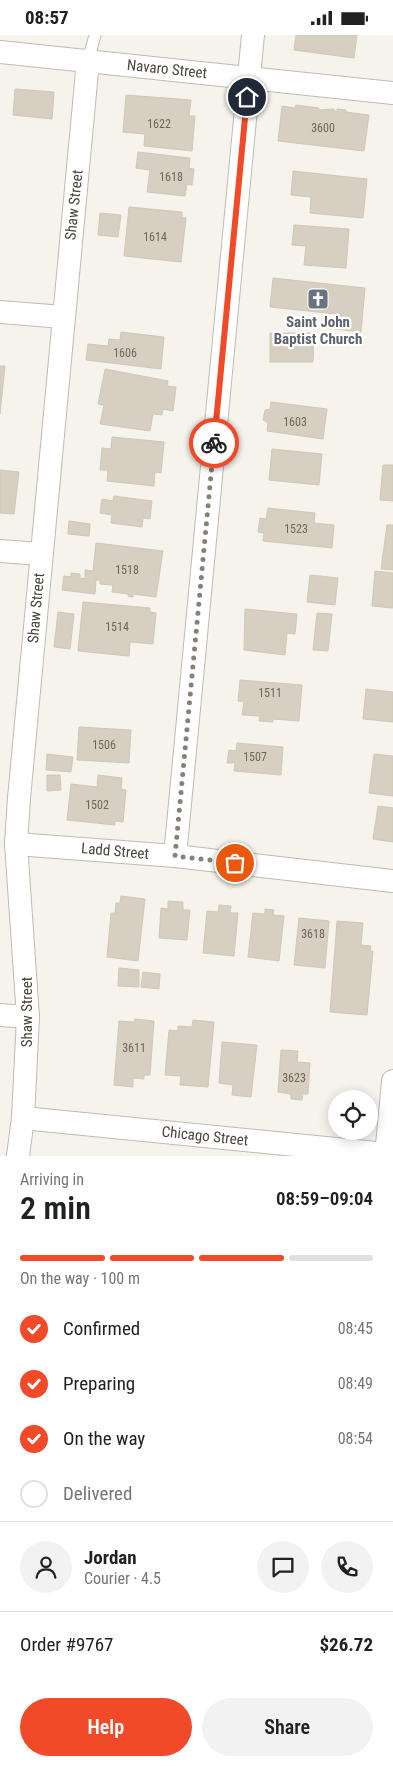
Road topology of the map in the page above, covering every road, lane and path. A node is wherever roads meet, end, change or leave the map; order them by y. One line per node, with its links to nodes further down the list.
1 (94, 35): 4 (lane)
2 (253, 35): 5 (street)
3 (0, 52): 4 (street, Navaro Street)
4 (88, 61): 5 (street, Navaro Street); 8 (street, Shaw Street)
5 (249, 77): 6 (street, Navaro Street); 13 (street)
6 (393, 93)
7 (0, 312): 8 (street)
8 (62, 317): 10 (street, Shaw Street)
9 (0, 551): 10 (street)
10 (41, 555): 11 (street, Shaw Street)
11 (10, 797): 12 (street, Shaw Street)
12 (16, 844): 13 (street, Ladd Street); 16 (street, Shaw Street)
13 (175, 856): 14 (street, Ladd Street)
14 (393, 881)
15 (0, 1015): 16 (street)
16 (28, 1017): 18 (street, Shaw Street)
17 (393, 1081): 19 (street)
18 (23, 1118): 19 (street, Chicago Street); 20 (street, Shaw Street)
19 (386, 1155)
20 (18, 1156)

